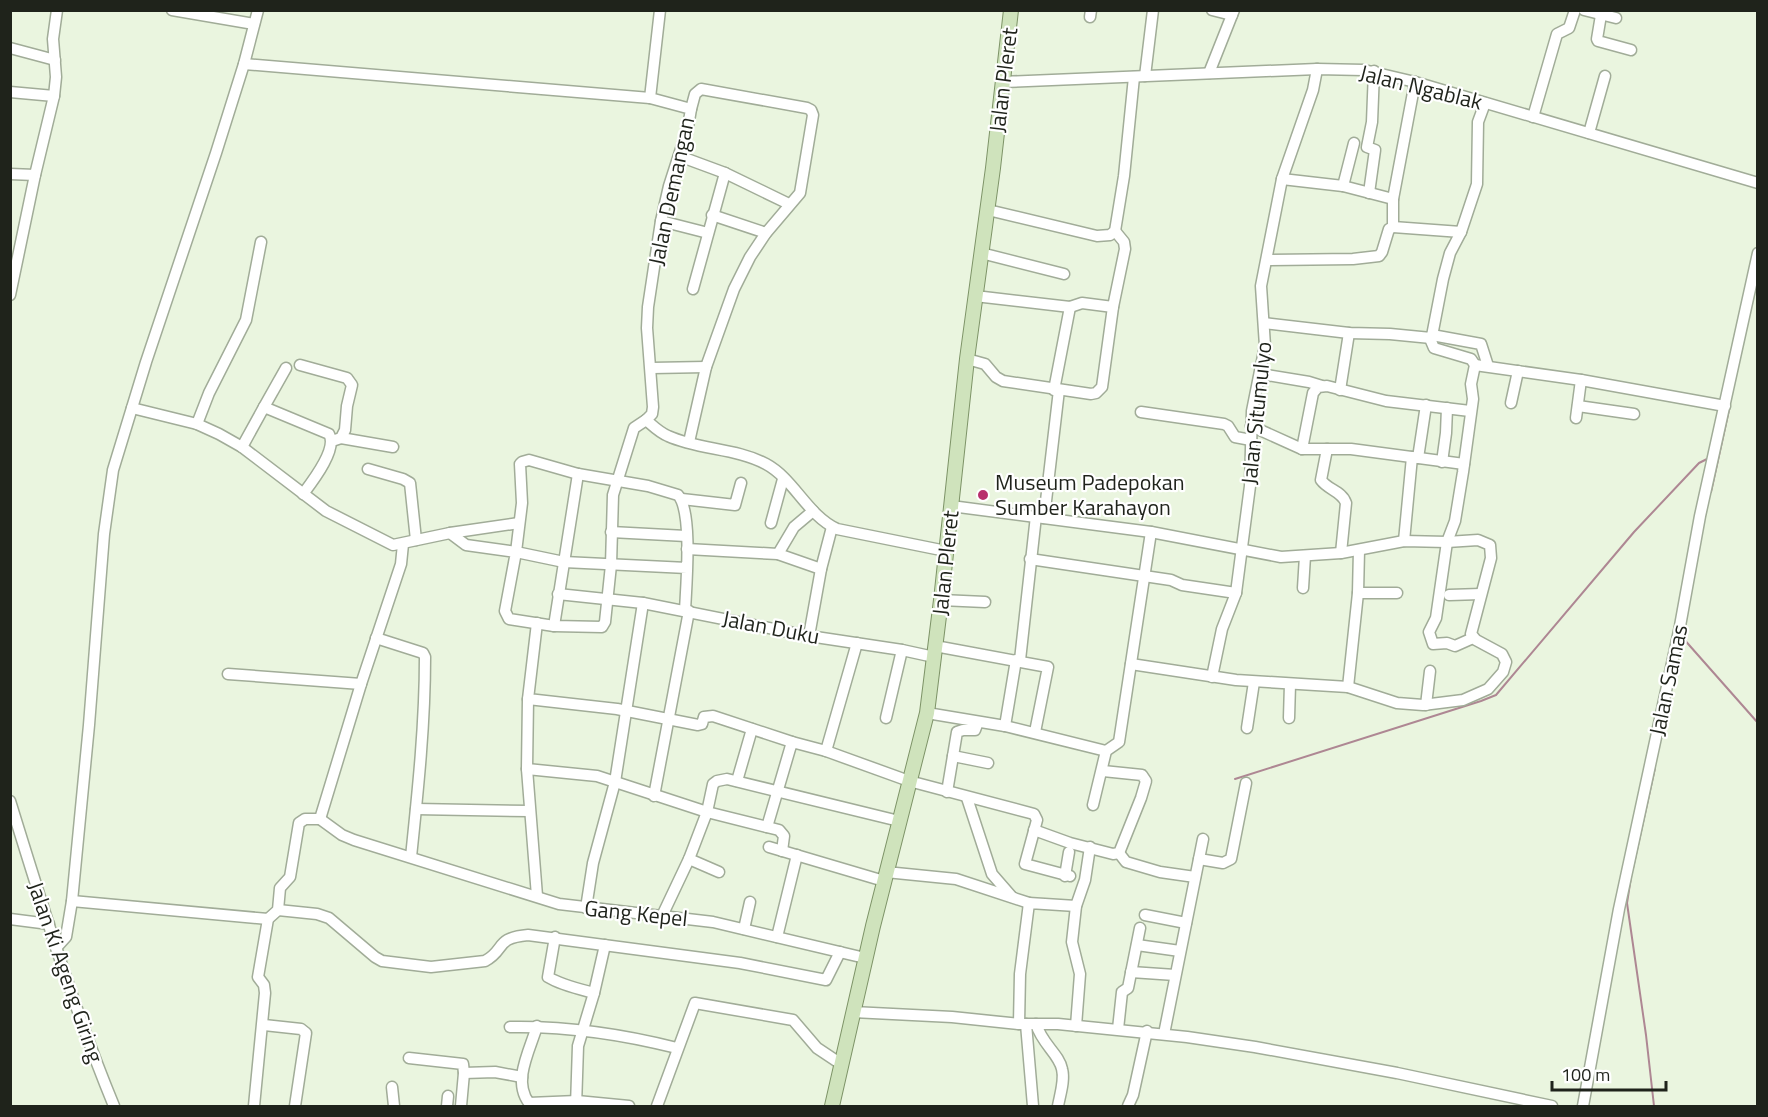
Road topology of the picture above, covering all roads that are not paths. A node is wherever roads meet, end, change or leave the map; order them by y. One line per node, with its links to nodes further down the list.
1 (57, 10): 16 (street)
2 (172, 10): 13 (street)
3 (258, 10): 13 (street)
4 (660, 10): 27 (street, Jalan Demangan)
5 (1011, 10): 23 (main road, Jalan Pleret)
6 (1153, 10): 21 (street)
7 (1212, 10): 10 (street)
8 (1575, 10): 30 (street)
9 (1584, 10): 11 (street)
10 (1233, 13): 20 (street)
11 (1602, 15): 12 (street); 15 (street)
12 (1616, 18)
13 (254, 24): 17 (street)
14 (10, 48): 16 (street)
15 (1631, 50)
16 (55, 60): 26 (street)
17 (244, 64): 27 (street); 84 (street)
18 (1317, 69): 19 (street, Jalan Ngablak); 20 (street, Jalan Ngablak); 37 (street, Jalan Situmulyo)
19 (1374, 71): 24 (street, Jalan Ngablak); 40 (street)
20 (1209, 73): 21 (street, Jalan Ngablak)
21 (1140, 76): 23 (street, Jalan Ngablak); 47 (street)
22 (1605, 76): 31 (street)
23 (1003, 82): 43 (main road, Jalan Pleret)
24 (1415, 82): 28 (street, Jalan Ngablak); 41 (street)
25 (10, 92): 26 (street)
26 (54, 96): 36 (street)
27 (650, 98): 29 (street, Jalan Demangan)
28 (1485, 103): 30 (street, Jalan Ngablak); 49 (street)
29 (691, 109): 33 (street, Jalan Demangan); 42 (street)
30 (1533, 117): 31 (street, Jalan Ngablak)
31 (1589, 133): 38 (street, Jalan Ngablak)
32 (1354, 143): 39 (street)
33 (679, 156): 34 (street); 45 (street, Jalan Demangan)
34 (725, 172): 42 (street); 44 (street)
35 (10, 174): 36 (street)
36 (35, 175): 52 (street)
37 (1282, 179): 39 (street); 56 (street, Jalan Situmulyo)
38 (1758, 183)
39 (1342, 186): 40 (street)
40 (1370, 193): 41 (street)
41 (1394, 199): 46 (street)
42 (789, 204): 48 (street)
43 (988, 210): 47 (street); 54 (main road, Jalan Pleret)
44 (712, 214): 48 (street); 51 (street)
45 (661, 221): 51 (street); 72 (street, Jalan Demangan)
46 (1393, 227): 49 (street); 56 (street)
47 (1114, 231): 61 (street)
48 (766, 232): 70 (street)
49 (1461, 232): 65 (street)
50 (10, 233): 52 (street)
51 (708, 233): 58 (street)
52 (22, 235): 59 (street)
53 (261, 242): 91 (street)
54 (981, 253): 57 (street); 60 (main road, Jalan Pleret)
55 (1758, 254): 82 (street, Jalan Samas)
56 (1267, 260): 63 (street, Jalan Situmulyo)
57 (1064, 274)
58 (693, 290)
59 (10, 295)
60 (975, 296): 62 (street); 66 (main road, Jalan Pleret)
61 (1113, 307): 62 (street); 77 (street)
62 (1070, 308): 77 (street)
63 (1264, 323): 64 (street); 74 (street, Jalan Situmulyo)
64 (1349, 333): 65 (street); 78 (street)
65 (1432, 337): 68 (street); 69 (street)
66 (968, 359): 77 (street); 110 (main road, Jalan Pleret)
67 (300, 365): 93 (street)
68 (1475, 365): 69 (street); 86 (street)
69 (1488, 366): 73 (street)
70 (706, 367): 72 (street); 95 (street)
71 (286, 368): 83 (street)
72 (652, 368): 90 (street, Jalan Demangan)
73 (1518, 370): 75 (street); 79 (street)
74 (1261, 374): 76 (street); 92 (street, Jalan Situmulyo)
75 (1581, 380): 81 (street); 82 (street)
76 (1322, 386): 78 (street); 99 (street)
77 (1056, 390): 112 (street)
78 (1340, 390): 80 (street)
79 (1511, 403)
80 (1426, 405): 85 (street); 100 (street)
81 (1578, 406): 88 (street); 89 (street)
82 (1725, 406): 272 (street, Jalan Samas)
83 (264, 407): 93 (street); 96 (street)
84 (132, 408): 91 (street); 218 (street)
85 (1447, 408): 86 (street); 101 (street)
86 (1470, 411): 102 (street)
87 (1141, 412): 94 (street)
88 (1634, 414)
89 (1576, 418)
90 (646, 420): 95 (street); 106 (street)
91 (197, 424): 96 (street)
92 (1251, 426): 94 (street, Jalan Situmulyo); 99 (street)
93 (337, 440): 97 (street); 108 (street)
94 (1251, 440): 125 (street, Jalan Situmulyo)
95 (689, 442): 105 (street)
96 (242, 447): 108 (street)
97 (393, 447)
98 (1327, 448): 99 (street); 100 (street); 130 (street)
99 (1302, 449)
100 (1415, 458): 101 (street); 121 (street)
101 (1442, 462): 102 (street)
102 (1464, 464): 122 (street)
103 (368, 469): 120 (street)
104 (578, 474): 106 (street); 113 (street); 133 (street)
105 (783, 479): 111 (street); 114 (street)
106 (616, 480): 109 (street); 116 (street)
107 (741, 483): 109 (street)
108 (303, 494): 123 (street)
109 (682, 499): 119 (street)
110 (951, 506): 112 (street); 127 (main road, Jalan Pleret)
111 (813, 512): 115 (street); 129 (street)
112 (1040, 517): 117 (street); 132 (street)
113 (519, 523): 118 (street); 128 (street)
114 (771, 523)
115 (832, 527): 127 (street); 136 (street)
116 (611, 532): 119 (street); 134 (street)
117 (1151, 532): 125 (street); 137 (street)
118 (450, 533): 120 (street); 128 (street)
119 (686, 536): 124 (street)
120 (416, 540): 123 (street)
121 (1404, 541): 122 (street); 126 (street)
122 (1447, 542): 143 (street); 154 (street)
123 (403, 544): 153 (street)
124 (687, 549): 129 (street); 135 (street)
125 (1242, 549): 131 (street); 139 (street, Jalan Situmulyo)
126 (1359, 550): 130 (street); 140 (street)
127 (946, 551): 146 (main road, Jalan Pleret)
128 (516, 552): 133 (street); 150 (street)
129 (778, 554): 136 (street)
130 (1341, 554): 131 (street)
131 (1305, 556): 138 (street)
132 (1030, 559): 137 (street); 158 (street)
133 (564, 562): 134 (street); 142 (street)
134 (611, 565): 135 (street); 145 (street)
135 (687, 567): 149 (street)
136 (821, 569): 152 (street)
137 (1144, 576): 139 (street); 159 (street)
138 (1303, 588)
139 (1236, 593): 162 (street, Jalan Situmulyo)
140 (1358, 593): 141 (street); 166 (street)
141 (1397, 593)
142 (558, 594): 145 (street, Jalan Duku); 151 (street)
143 (1480, 594): 144 (street); 154 (street)
144 (1449, 595)
145 (608, 599): 148 (street, Jalan Duku); 151 (street)
146 (941, 600): 147 (street); 157 (main road, Jalan Pleret)
147 (985, 602)
148 (643, 603): 149 (street, Jalan Duku); 169 (street)
149 (687, 611): 152 (street, Jalan Duku); 173 (street)
150 (537, 623): 151 (street); 167 (street)
151 (554, 626)
152 (808, 636): 155 (street, Jalan Duku)
153 (376, 638): 164 (street); 196 (street)
154 (1473, 638): 168 (street)
155 (857, 643): 156 (street, Jalan Duku); 180 (street)
156 (902, 650): 157 (street, Jalan Duku); 171 (street)
157 (935, 651): 158 (street, Jalan Duku); 170 (main road, Jalan Pleret)
158 (1018, 660): 175 (street); 178 (street, Jalan Duku)
159 (1131, 664): 162 (street); 181 (street)
160 (1430, 671): 168 (street)
161 (228, 674): 164 (street)
162 (1212, 677): 163 (street)
163 (1254, 682): 165 (street); 176 (street)
164 (361, 684): 199 (street)
165 (1290, 684): 166 (street); 172 (street)
166 (1348, 687): 168 (street)
167 (528, 699): 169 (street); 184 (street)
168 (1426, 705)
169 (626, 710): 173 (street); 188 (street)
170 (927, 713): 174 (street); 187 (main road, Jalan Pleret)
171 (886, 718)
172 (1289, 718)
173 (669, 720): 177 (street); 192 (street)
174 (978, 722): 175 (street); 182 (street)
175 (1005, 726): 178 (street)
176 (1247, 728)
177 (752, 729): 179 (street); 186 (street)
178 (1035, 732): 181 (street)
179 (792, 742): 180 (street); 190 (street)
180 (826, 751): 187 (street)
181 (1106, 751): 185 (street)
182 (953, 756): 183 (street); 191 (street)
183 (988, 763)
184 (527, 769): 188 (street); 197 (street)
185 (1102, 771): 195 (street); 208 (street)
186 (737, 781): 190 (street); 198 (street)
187 (909, 781): 191 (street); 200 (main road, Jalan Pleret)
188 (615, 782): 192 (street); 222 (street)
189 (1246, 783): 212 (street)
190 (778, 791): 200 (street); 201 (street)
191 (947, 792): 193 (street)
192 (654, 796): 198 (street)
193 (967, 798): 202 (street); 217 (street)
194 (10, 801): 229 (street, Jalan Ki Ageng Giring)
195 (1093, 805)
196 (416, 809): 197 (street); 210 (street)
197 (529, 811): 216 (street)
198 (707, 812): 201 (street); 211 (street)
199 (320, 819): 210 (street, Gang Kepel); 223 (street)
200 (899, 821): 214 (main road, Jalan Pleret)
201 (767, 827): 206 (street)
202 (1034, 830): 205 (street); 207 (street)
203 (1203, 839): 212 (street)
204 (769, 847): 206 (street)
205 (1090, 847): 208 (street); 221 (street)
206 (782, 851): 209 (street)
207 (1069, 852)
208 (1119, 853): 215 (street)
209 (796, 855): 214 (street); 233 (street)
210 (411, 857): 216 (street, Gang Kepel)
211 (689, 859): 213 (street); 225 (street)
212 (1199, 859): 215 (street)
213 (719, 872)
214 (885, 876): 217 (street); 239 (main road, Jalan Pleret)
215 (1195, 878): 228 (street)
216 (537, 896): 222 (street, Gang Kepel)
217 (1014, 899): 220 (street)
218 (72, 901): 227 (street); 236 (street)
219 (750, 902): 231 (street)
220 (1029, 903): 221 (street); 244 (street)
221 (1076, 906): 247 (street)
222 (586, 908): 225 (street, Gang Kepel)
223 (278, 910): 227 (street); 232 (street)
224 (1145, 915): 228 (street)
225 (662, 916): 231 (street, Gang Kepel)
226 (10, 919): 229 (street)
227 (268, 919): 245 (street)
228 (1186, 923): 237 (street)
229 (49, 924): 236 (street, Jalan Ki Ageng Giring)
230 (1140, 928): 235 (street)
231 (744, 929): 233 (street, Gang Kepel)
232 (555, 937): 234 (street); 242 (street)
233 (777, 937): 238 (street, Gang Kepel)
234 (604, 945): 238 (street); 242 (street)
235 (1137, 945): 237 (street); 240 (street)
236 (56, 948): 260 (street, Jalan Ki Ageng Giring)
237 (1180, 951): 241 (street)
238 (840, 952): 239 (street, Gang Kepel)
239 (865, 958): 243 (main road, Jalan Pleret)
240 (1131, 972): 241 (street); 249 (street)
241 (1175, 975): 252 (street)
242 (594, 993): 250 (street)
243 (853, 1012): 244 (street); 255 (main road, Jalan Pleret)
244 (1027, 1024): 247 (street); 268 (street); 269 (street)
245 (264, 1025): 261 (street); 262 (street)
246 (537, 1026): 248 (street); 250 (street); 257 (street)
247 (1076, 1026): 249 (street)
248 (510, 1027)
249 (1118, 1029): 251 (street)
250 (582, 1030): 253 (street); 259 (street)
251 (1147, 1031): 252 (street); 270 (street)
252 (1164, 1034): 271 (street)
253 (677, 1048): 255 (street); 266 (street)
254 (409, 1059): 256 (street)
255 (841, 1064): 267 (main road, Jalan Pleret)
256 (464, 1073): 257 (street); 264 (street)
257 (522, 1077): 259 (street)
258 (392, 1087): 263 (street)
259 (577, 1104): 265 (street)
260 (114, 1107)
261 (254, 1107)
262 (296, 1107)
263 (393, 1107)
264 (461, 1107)
265 (629, 1107)
266 (657, 1107)
267 (832, 1107)
268 (1033, 1107)
269 (1058, 1107)
270 (1128, 1107)
271 (1552, 1107)
272 (1583, 1107)

